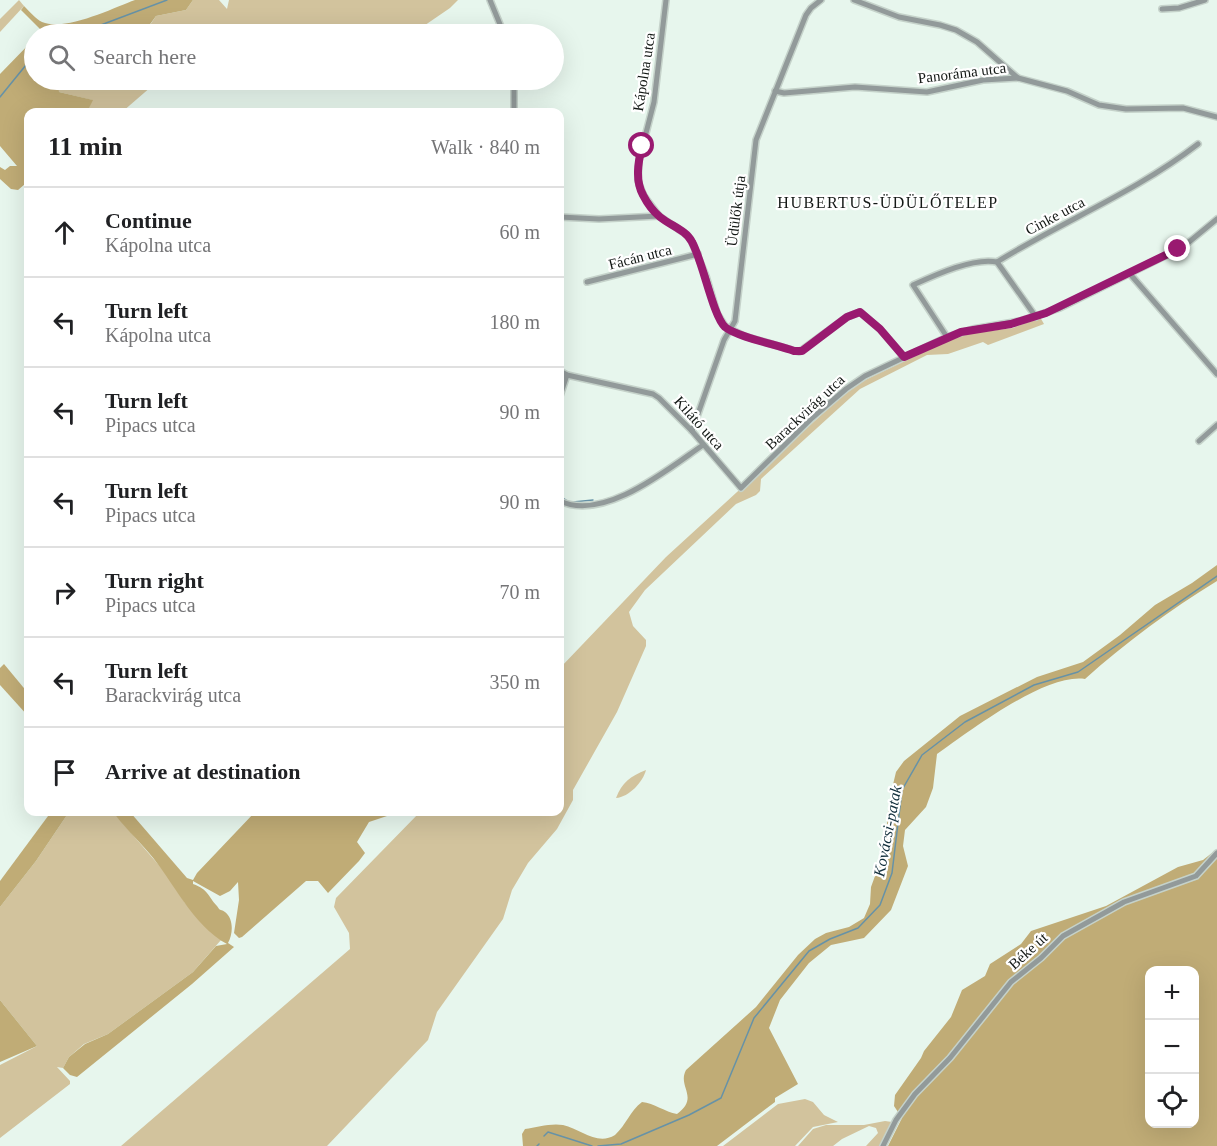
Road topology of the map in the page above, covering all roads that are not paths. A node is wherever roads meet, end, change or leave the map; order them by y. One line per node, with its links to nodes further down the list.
1 (490, 0): 7 (street)
2 (666, 0): 14 (street, Kápolna utca)
3 (821, 0): 10 (street, Üdülők útja)
4 (854, 0): 8 (street)
5 (1205, 0): 6 (street)
6 (1162, 9)
7 (500, 24)
8 (1018, 78): 10 (street, Panoráma utca); 12 (street, Panoráma utca)
9 (514, 90): 11 (street)
10 (775, 92): 22 (street, Üdülők útja)
11 (514, 108)
12 (1217, 117)
13 (1198, 144): 18 (street, Cinke utca)
14 (659, 216): 15 (street); 17 (street, Kápolna utca)
15 (564, 218)
16 (1217, 219): 19 (street, Barackvirág utca)
17 (698, 254): 20 (street, Fácán utca); 22 (street, Kápolna utca)
18 (997, 262): 21 (street); 23 (street, Cinke utca)
19 (1130, 274): 21 (street, Barackvirág utca); 26 (street)
20 (588, 282)
21 (1036, 316): 23 (street, Barackvirág utca)
22 (729, 330): 24 (street); 30 (street, Üdülők útja)
23 (947, 337): 24 (street, Barackvirág utca)
24 (904, 357): 33 (street, Barackvirág utca)
25 (564, 373): 27 (street, Kilátó utca)
26 (1217, 374)
27 (567, 375): 28 (street); 30 (street, Kilátó utca)
28 (564, 384)
29 (1217, 425): 31 (street)
30 (692, 431): 32 (street, Kilátó utca)
31 (1199, 441)
32 (703, 445): 33 (street, Kilátó utca); 34 (street)
33 (741, 488)
34 (564, 503)
35 (1217, 854): 36 (street, Béke út)
36 (884, 1146)

